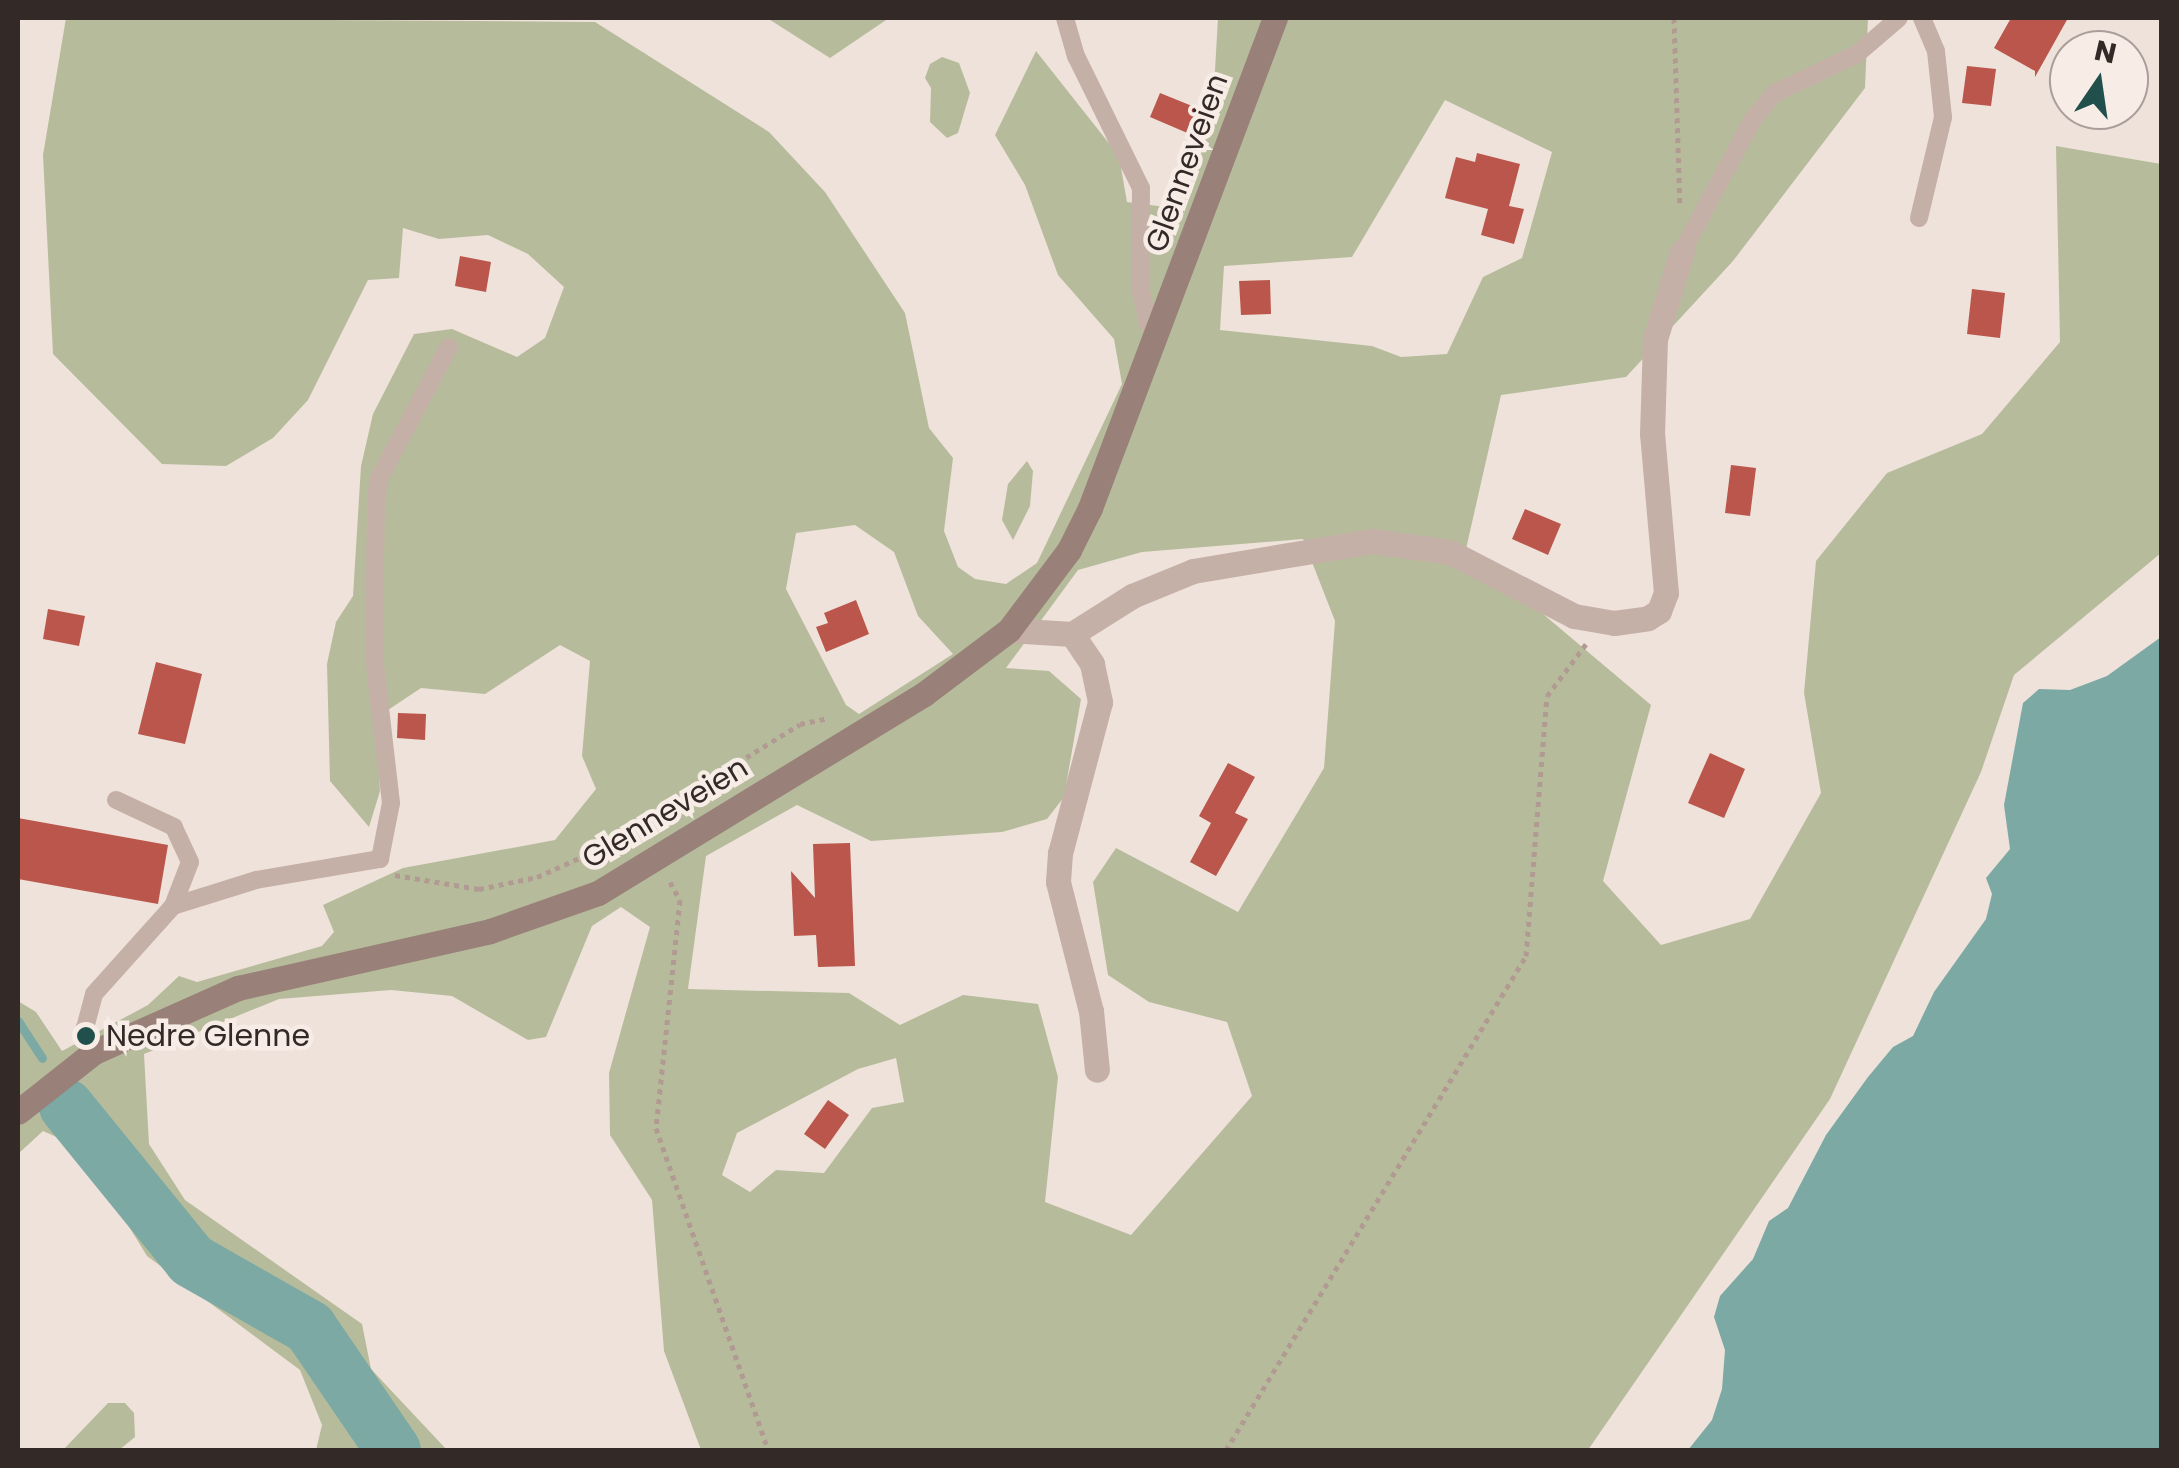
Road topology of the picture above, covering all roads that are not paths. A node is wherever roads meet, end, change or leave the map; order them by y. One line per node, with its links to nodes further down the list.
1 (1065, 18): 7 (lane, Glenneveien)
2 (1275, 18): 7 (main road, Glenneveien)
3 (1899, 18): 6 (lane)
4 (1922, 18): 5 (lane)
5 (1919, 218)
6 (1682, 252): 10 (street)
7 (1160, 330): 9 (main road, Glenneveien)
8 (449, 347): 12 (lane)
9 (1009, 630): 10 (street); 13 (main road, Glenneveien)
10 (1072, 634): 14 (street)
11 (116, 800): 12 (lane)
12 (173, 906): 13 (lane)
13 (94, 1052): 15 (main road, Glenneveien)
14 (1097, 1070)
15 (18, 1112)

